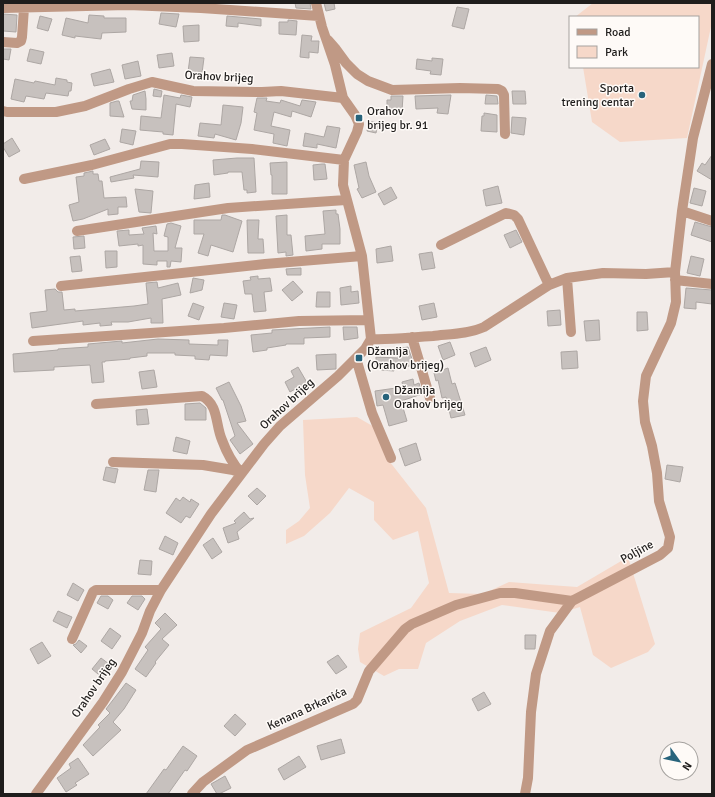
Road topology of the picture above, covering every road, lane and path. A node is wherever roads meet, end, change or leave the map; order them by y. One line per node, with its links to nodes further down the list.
1 (316, 3): 5 (street)
2 (54, 5): 4 (street); 5 (street)
3 (3, 8): 4 (street)
4 (24, 8): 7 (street)
5 (319, 16): 6 (street)
6 (325, 37): 9 (street); 11 (street)
7 (3, 42)
8 (712, 64): 15 (street)
9 (343, 98): 10 (street, Orahov brijeg); 12 (street)
10 (3, 110)
11 (505, 134)
12 (344, 160): 13 (street); 14 (street)
13 (24, 179)
14 (346, 200): 17 (street); 19 (street)
15 (682, 211): 16 (street); 20 (street)
16 (712, 221)
17 (77, 231)
18 (441, 245): 22 (street)
19 (362, 256): 24 (street); 25 (street)
20 (675, 276): 21 (street); 23 (street); 37 (street, Poljine)
21 (567, 278): 22 (street); 26 (street)
22 (549, 284): 27 (street)
23 (712, 284)
24 (62, 286)
25 (368, 320): 28 (street); 29 (street)
26 (571, 332)
27 (412, 338): 28 (street); 31 (street)
28 (371, 339): 30 (street, Orahov brijeg)
29 (33, 340)
30 (356, 358): 33 (street); 35 (street, Orahov brijeg)
31 (430, 398)
32 (96, 404): 35 (street)
33 (391, 458)
34 (113, 462): 35 (street)
35 (241, 473): 36 (street, Orahov brijeg)
36 (160, 590): 38 (street); 39 (street, Orahov brijeg)
37 (572, 601): 40 (street, Kenana Brkanića); 41 (street, Poljine)
38 (72, 638)
39 (36, 794)
40 (192, 794)
41 (525, 794)

